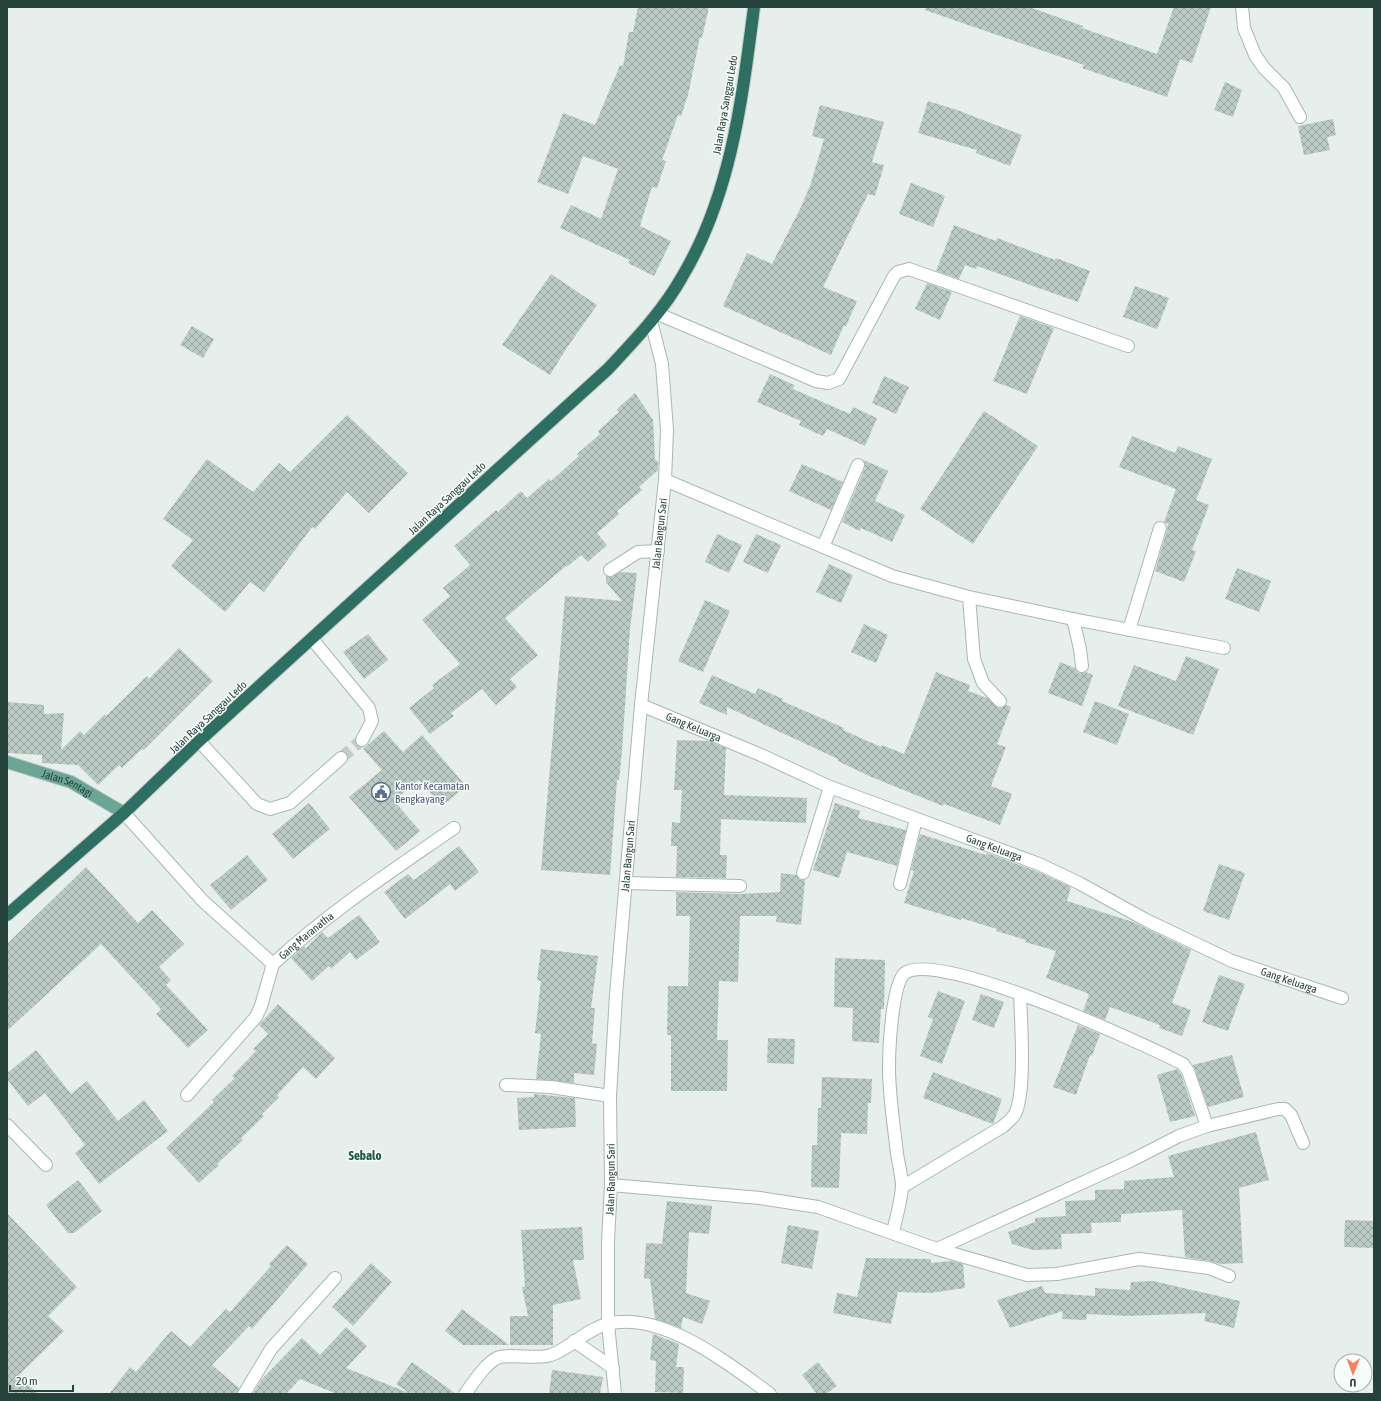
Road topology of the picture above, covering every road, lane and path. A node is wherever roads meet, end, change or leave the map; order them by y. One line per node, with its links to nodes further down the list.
1 (754, 7): 4 (highway, Jalan Raya Sanggau Ledo)
2 (1242, 7): 3 (street)
3 (1300, 118)
4 (654, 317): 5 (street); 7 (street, Jalan Bangun Sari); 15 (highway, Jalan Raya Sanggau Ledo)
5 (1128, 346)
6 (858, 465): 9 (street)
7 (665, 480): 9 (street); 10 (street, Jalan Bangun Sari)
8 (1160, 528): 14 (street)
9 (822, 547): 12 (street)
10 (658, 551): 11 (street); 19 (street, Jalan Bangun Sari)
11 (610, 570)
12 (969, 597): 13 (street); 18 (street)
13 (1072, 619): 14 (street); 17 (street)
14 (1129, 630): 16 (street)
15 (312, 639): 20 (street); 21 (highway, Jalan Raya Sanggau Ledo)
16 (1224, 648)
17 (1082, 666)
18 (1000, 701)
19 (641, 705): 24 (street, Gang Keluarga); 29 (street, Jalan Bangun Sari)
20 (362, 740)
21 (199, 741): 22 (street); 25 (highway, Jalan Raya Sanggau Ledo)
22 (341, 758)
23 (7, 762): 25 (main road, Jalan Sentagi)
24 (830, 787): 26 (street, Gang Keluarga); 28 (street)
25 (124, 813): 32 (highway, Jalan Raya Sanggau Ledo); 33 (street, Gang Maranatha)
26 (916, 819): 30 (street); 35 (street, Gang Keluarga)
27 (454, 828): 33 (street, Gang Maranatha)
28 (803, 873)
29 (626, 883): 31 (street); 38 (street, Jalan Bangun Sari)
30 (900, 884)
31 (740, 886)
32 (7, 915)
33 (274, 964): 37 (street)
34 (1020, 994): 40 (street); 44 (street); 44 (street)
35 (1342, 998)
36 (506, 1085): 38 (street)
37 (187, 1095)
38 (610, 1096): 43 (street, Jalan Bangun Sari)
39 (7, 1124): 42 (street)
40 (1207, 1126): 41 (street); 46 (street)
41 (1303, 1143)
42 (46, 1165)
43 (611, 1185): 45 (street); 49 (street, Jalan Bangun Sari)
44 (902, 1187): 45 (street)
45 (893, 1232): 46 (street)
46 (937, 1249): 47 (street)
47 (1229, 1276)
48 (336, 1278): 52 (street)
49 (608, 1324): 50 (street); 51 (street, Jalan Bangun Sari); 55 (street)
50 (574, 1341): 51 (street); 53 (street)
51 (613, 1368): 54 (street, Jalan Bangun Sari)
52 (244, 1394)
53 (465, 1394)
54 (616, 1394)
55 (770, 1394)

